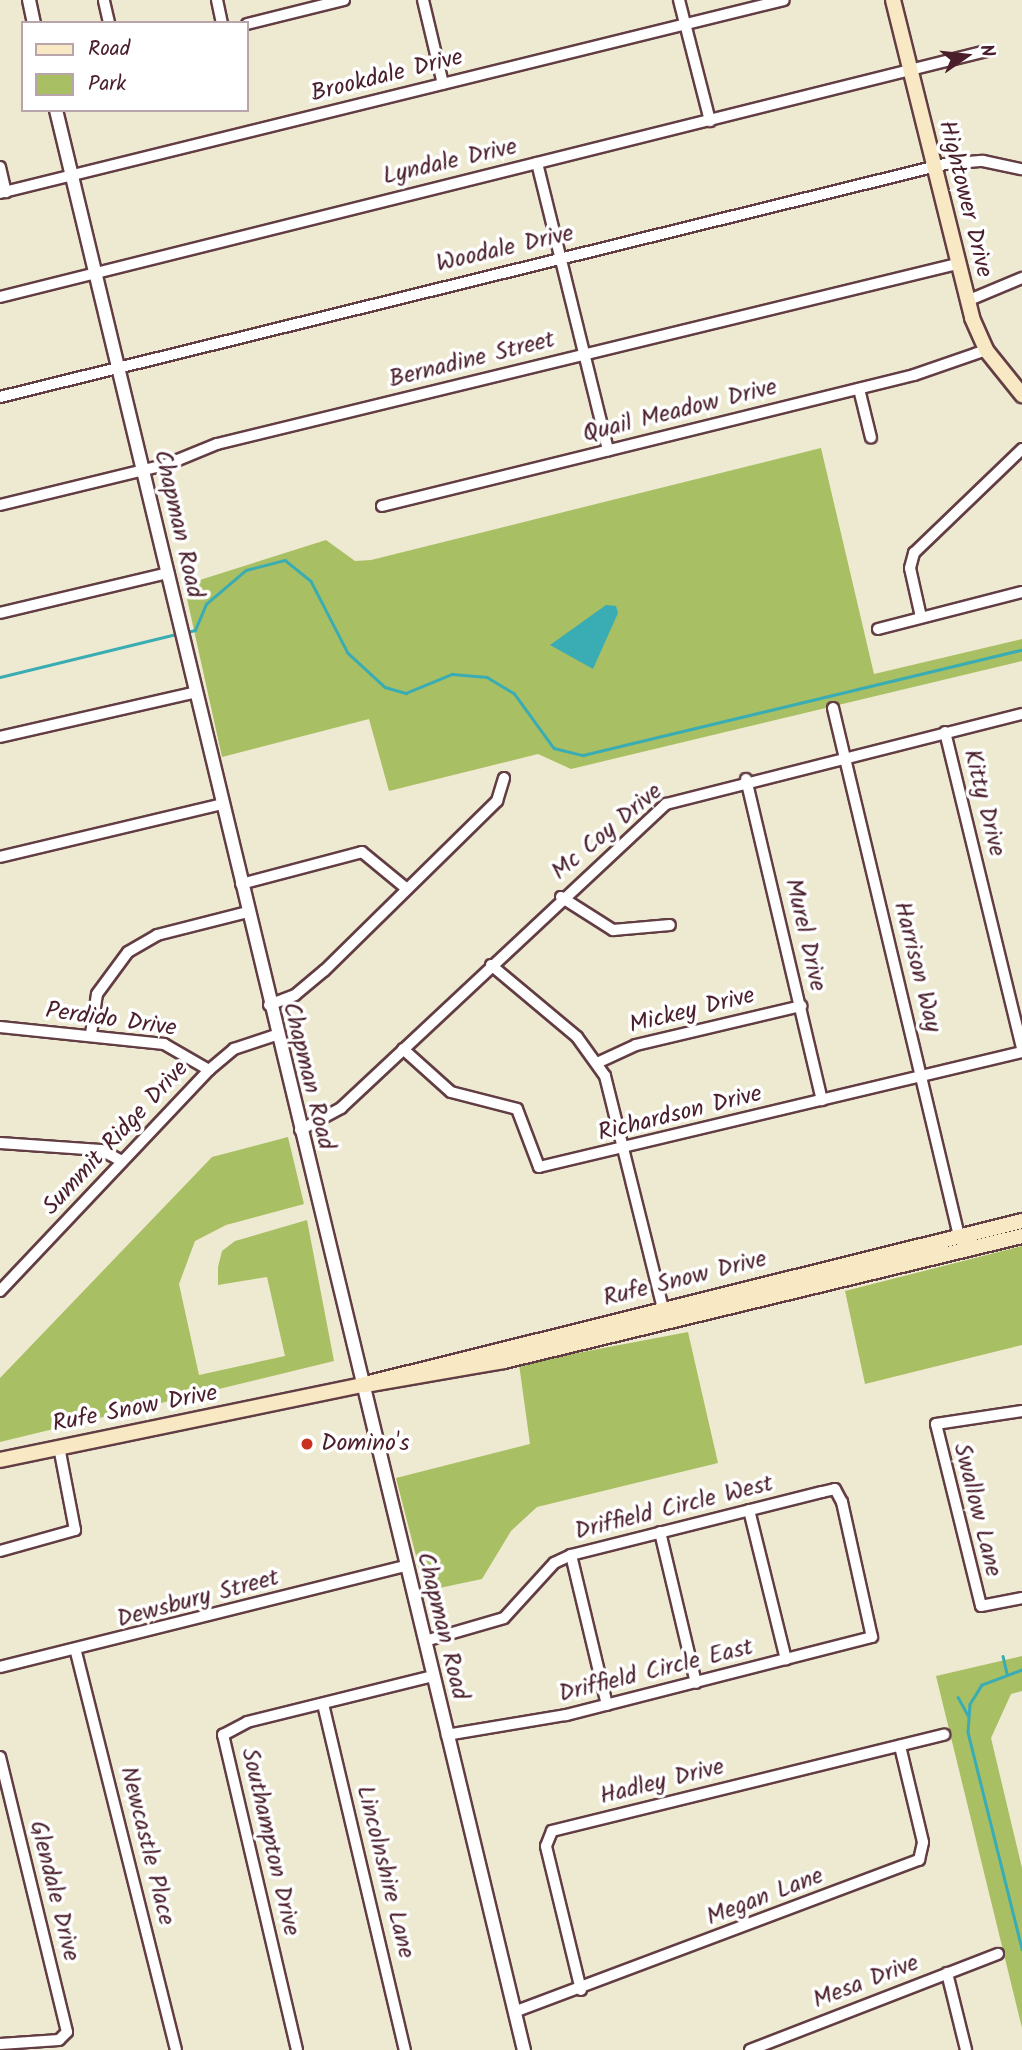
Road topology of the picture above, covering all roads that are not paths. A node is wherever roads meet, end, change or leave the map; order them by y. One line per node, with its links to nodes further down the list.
1 (29, 0): 10 (street)
2 (217, 0): 12 (street)
3 (344, 0): 9 (street)
4 (423, 0): 17 (street)
5 (679, 0): 14 (street)
6 (784, 0): 14 (street, Brookdale Drive)
7 (893, 0): 16 (main road, Hightower Drive)
8 (104, 1): 11 (street)
9 (317, 3): 13 (street)
10 (34, 21)
11 (109, 21)
12 (222, 21)
13 (248, 24)
14 (685, 24): 17 (street, Brookdale Drive); 19 (street)
15 (986, 51): 16 (street, Lyndale Drive)
16 (910, 70): 19 (street, Lyndale Drive); 22 (main road, Hightower Drive)
17 (443, 84): 24 (street, Brookdale Drive)
18 (56, 112): 24 (street, Chapman Road)
19 (710, 121): 20 (street, Lyndale Drive)
20 (537, 163): 26 (street); 28 (street, Lyndale Drive)
21 (0, 167): 25 (street)
22 (933, 167): 23 (street, Woodale Drive); 26 (street, Woodale Drive); 27 (main road, Hightower Drive)
23 (1022, 169)
24 (72, 175): 25 (street, Brookdale Drive); 28 (street, Chapman Road)
25 (3, 192)
26 (560, 258): 33 (street); 34 (street, Woodale Drive)
27 (957, 264): 31 (main road, Hightower Drive); 33 (street, Bernadine Street)
28 (96, 272): 30 (street, Lyndale Drive); 34 (street, Chapman Road)
29 (1022, 278): 31 (street)
30 (0, 297)
31 (967, 302): 32 (main road, Hightower Drive)
32 (986, 350): 35 (main road, Hightower Drive); 36 (street, Quail Meadow Drive)
33 (584, 354): 40 (street); 41 (street, Bernadine Street)
34 (118, 367): 37 (street, Woodale Drive); 41 (street, Chapman Road)
35 (1020, 387)
36 (859, 388): 38 (street); 40 (street, Quail Meadow Drive)
37 (0, 397)
38 (871, 438)
39 (1022, 449): 47 (street)
40 (608, 450): 43 (street, Quail Meadow Drive)
41 (144, 470): 42 (street, Bernadine Street); 44 (street, Chapman Road)
42 (0, 505)
43 (382, 506)
44 (168, 573): 46 (street); 49 (street, Chapman Road)
45 (1022, 592): 47 (street)
46 (0, 613)
47 (921, 617): 48 (street)
48 (878, 629)
49 (195, 692): 53 (street); 57 (street, Chapman Road)
50 (833, 708): 54 (street, Harrison Way)
51 (1022, 714): 52 (street, Mc Coy Drive)
52 (945, 732): 54 (street, Mc Coy Drive); 71 (street, Kitty Drive)
53 (0, 737)
54 (845, 755): 56 (street, Mc Coy Drive); 74 (street, Harrison Way)
55 (503, 778): 60 (street)
56 (746, 779): 61 (street, Mc Coy Drive); 66 (street, Murel Drive)
57 (222, 804): 58 (street); 59 (street, Chapman Road)
58 (0, 858)
59 (241, 884): 60 (street); 62 (street, Chapman Road)
60 (407, 889): 65 (street)
61 (561, 897): 63 (street); 64 (street, Mc Coy Drive)
62 (248, 912): 65 (street, Chapman Road); 68 (street)
63 (670, 925)
64 (491, 965): 70 (street, Mc Coy Drive); 72 (street)
65 (269, 1005): 69 (street, Chapman Road)
66 (800, 1006): 72 (street, Mickey Drive); 75 (street, Murel Drive)
67 (0, 1027): 68 (street, Perdido Drive)
68 (91, 1034): 73 (street, Perdido Drive)
69 (276, 1035): 73 (street, Summit Ridge Drive); 76 (street, Chapman Road)
70 (403, 1049): 76 (street, Mc Coy Drive); 78 (street, Richardson Drive)
71 (1022, 1050): 74 (street, Richardson Drive)
72 (597, 1063): 78 (street)
73 (209, 1070): 79 (street, Summit Ridge Drive)
74 (922, 1076): 75 (street, Richardson Drive); 81 (street, Harrison Way)
75 (822, 1100): 78 (street, Richardson Drive)
76 (300, 1130): 85 (street, Chapman Road)
77 (0, 1143): 79 (street)
78 (626, 1148): 84 (street)
79 (122, 1161): 83 (street, Summit Ridge Drive)
80 (1022, 1221): 81 (main road, Rufe Snow Drive)
81 (959, 1236): 84 (main road, Rufe Snow Drive)
82 (1022, 1236): 85 (main road, Rufe Snow Drive)
83 (0, 1291)
84 (663, 1308): 85 (main road, Rufe Snow Drive)
85 (360, 1385): 87 (main road, Rufe Snow Drive); 93 (street, Chapman Road)
86 (1022, 1411): 94 (street, Swallow Lane)
87 (59, 1447): 88 (main road, Rufe Snow Drive); 91 (street)
88 (0, 1460)
89 (749, 1510): 90 (street, Driffield Circle West); 95 (street, Driffield Circle West); 98 (street)
90 (660, 1532): 92 (street, Driffield Circle West); 101 (street)
91 (0, 1551)
92 (571, 1555): 96 (street, Driffield Circle West); 103 (street)
93 (405, 1566): 96 (street, Chapman Road); 97 (street, Dewsbury Street)
94 (1022, 1598)
95 (872, 1637): 98 (street, Driffield Circle East)
96 (425, 1641): 100 (street, Chapman Road)
97 (76, 1652): 99 (street, Dewsbury Street); 113 (street, Newcastle Place)
98 (786, 1660): 101 (street, Driffield Circle East)
99 (0, 1667)
100 (433, 1676): 102 (street, Southampton Drive); 104 (street, Chapman Road)
101 (696, 1683): 103 (street, Driffield Circle East)
102 (323, 1704): 114 (street, Southampton Drive); 115 (street, Lincolnshire Lane)
103 (607, 1704): 104 (street, Driffield Circle East)
104 (447, 1735): 111 (street, Chapman Road)
105 (944, 1735): 106 (street, Hadley Drive)
106 (900, 1746): 110 (street, Megan Lane); 110 (street, Hadley Drive)
107 (0, 1757): 112 (street, Glendale Drive)
108 (998, 1954): 109 (street, Mesa Drive)
109 (947, 1973): 117 (street, Mesa Drive); 118 (street)
110 (581, 1990): 111 (street, Megan Lane)
111 (514, 2012): 116 (street, Chapman Road)
112 (0, 2043)
113 (176, 2050)
114 (297, 2050)
115 (405, 2050)
116 (524, 2050)
117 (750, 2050)
118 (966, 2050)

